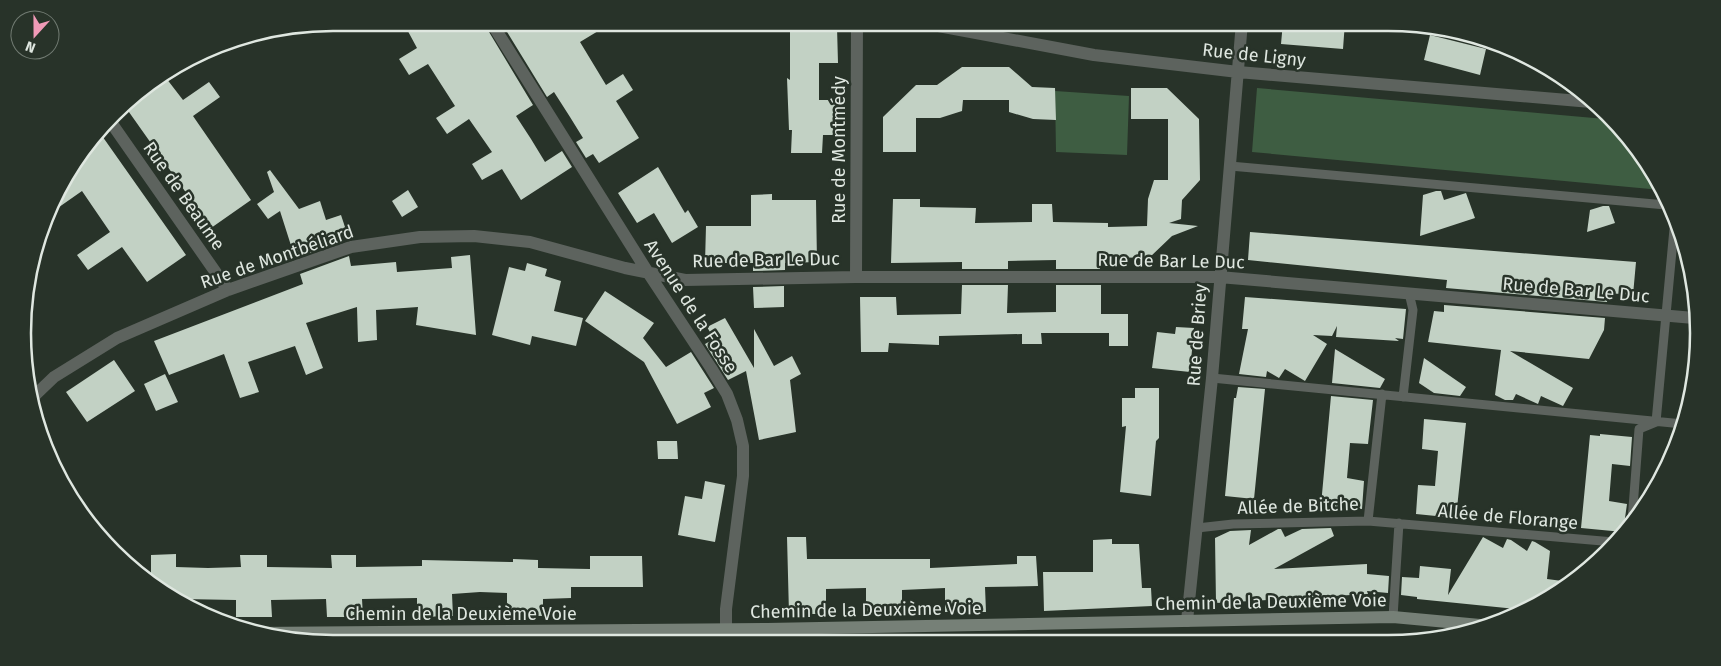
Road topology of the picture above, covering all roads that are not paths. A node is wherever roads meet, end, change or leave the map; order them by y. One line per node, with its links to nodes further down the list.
1 (497, 31): 11 (street, Avenue de la Fosse)
2 (857, 31): 13 (street, Rue de Montmédy)
3 (965, 31): 5 (street, Rue de Ligny)
4 (1241, 31): 5 (street, Rue de Briey)
5 (1238, 72): 6 (street, Rue de Ligny); 8 (street, Rue de Briey)
6 (1581, 101)
7 (114, 126): 14 (street, Rue de Beaume)
8 (1230, 166): 9 (lane); 12 (street, Rue de Briey)
9 (1661, 205)
10 (1674, 235): 16 (lane)
11 (647, 272): 13 (street, Rue de Bar Le Duc); 14 (street, Rue de Montbéliard); 34 (street, Avenue de la Fosse)
12 (1219, 276): 13 (street, Rue de Bar Le Duc); 15 (street, Rue de Bar Le Duc); 18 (street, Rue de Briey)
13 (856, 277)
14 (228, 290): 19 (street, Rue de Montbéliard)
15 (1409, 293): 16 (street, Rue de Bar Le Duc); 21 (lane)
16 (1668, 316): 17 (street, Rue de Bar Le Duc); 22 (lane)
17 (1689, 318)
18 (1212, 378): 20 (lane); 27 (street, Rue de Briey)
19 (37, 393)
20 (1382, 394): 21 (lane); 25 (lane)
21 (1403, 397): 22 (lane)
22 (1656, 422): 23 (lane); 24 (lane)
23 (1676, 423)
24 (1633, 509)
25 (1368, 521): 26 (lane, Allée de Bitche); 27 (lane, Allée de Bitche)
26 (1400, 523): 28 (lane, Allée de Florange); 29 (lane)
27 (1197, 528): 30 (street, Rue de Briey)
28 (1606, 541)
29 (1393, 617): 30 (street, Chemin de la Deuxième Voie); 31 (street, Chemin de la Deuxième Voie)
30 (1187, 621): 35 (street, Chemin de la Deuxième Voie)
31 (1467, 624)
32 (307, 633): 33 (street, Chemin de la Deuxième Voie)
33 (569, 635)
34 (727, 635)
35 (758, 635)

